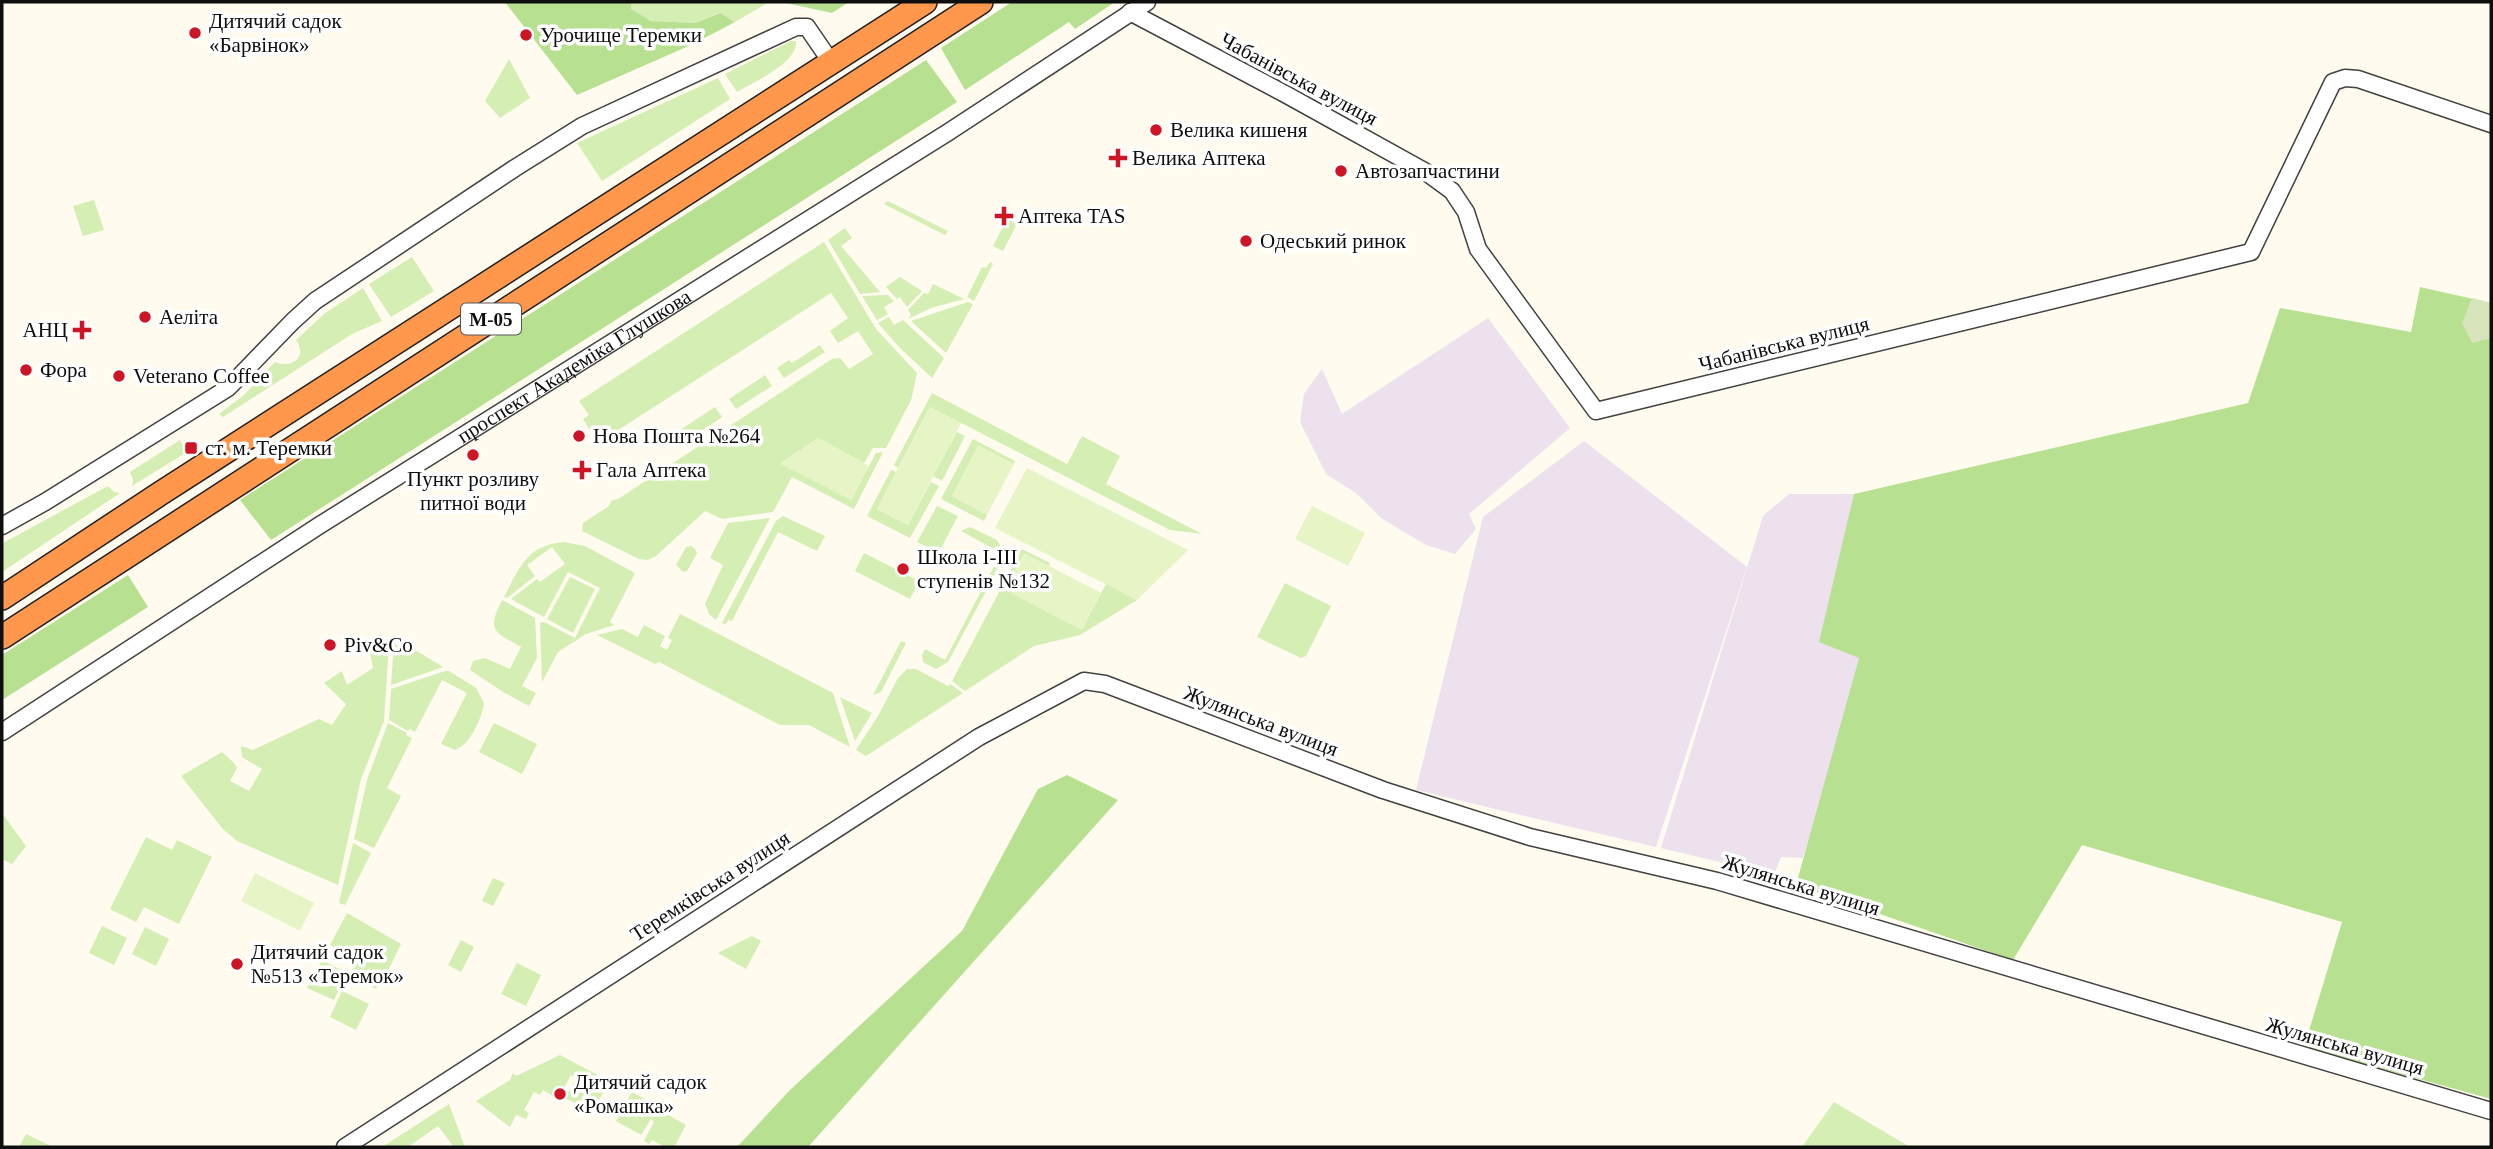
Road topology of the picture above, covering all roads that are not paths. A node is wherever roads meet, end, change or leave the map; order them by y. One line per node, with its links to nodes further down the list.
1 (925, 2): 5 (highway, М-05)
2 (981, 2): 9 (highway, М-05)
3 (1147, 2): 4 (street, проспект Академіка Глушкова)
4 (1130, 12): 6 (street, Чабанівська вулиця); 11 (street, проспект Академіка Глушкова)
5 (831, 62): 7 (street); 8 (highway, М-05)
6 (2491, 124)
7 (2, 526)
8 (2, 598)
9 (2, 637)
10 (1105, 684): 12 (street, Жулянська вулиця); 13 (street, Теремківська вулиця)
11 (2, 732)
12 (2491, 1111)
13 (345, 1147)

